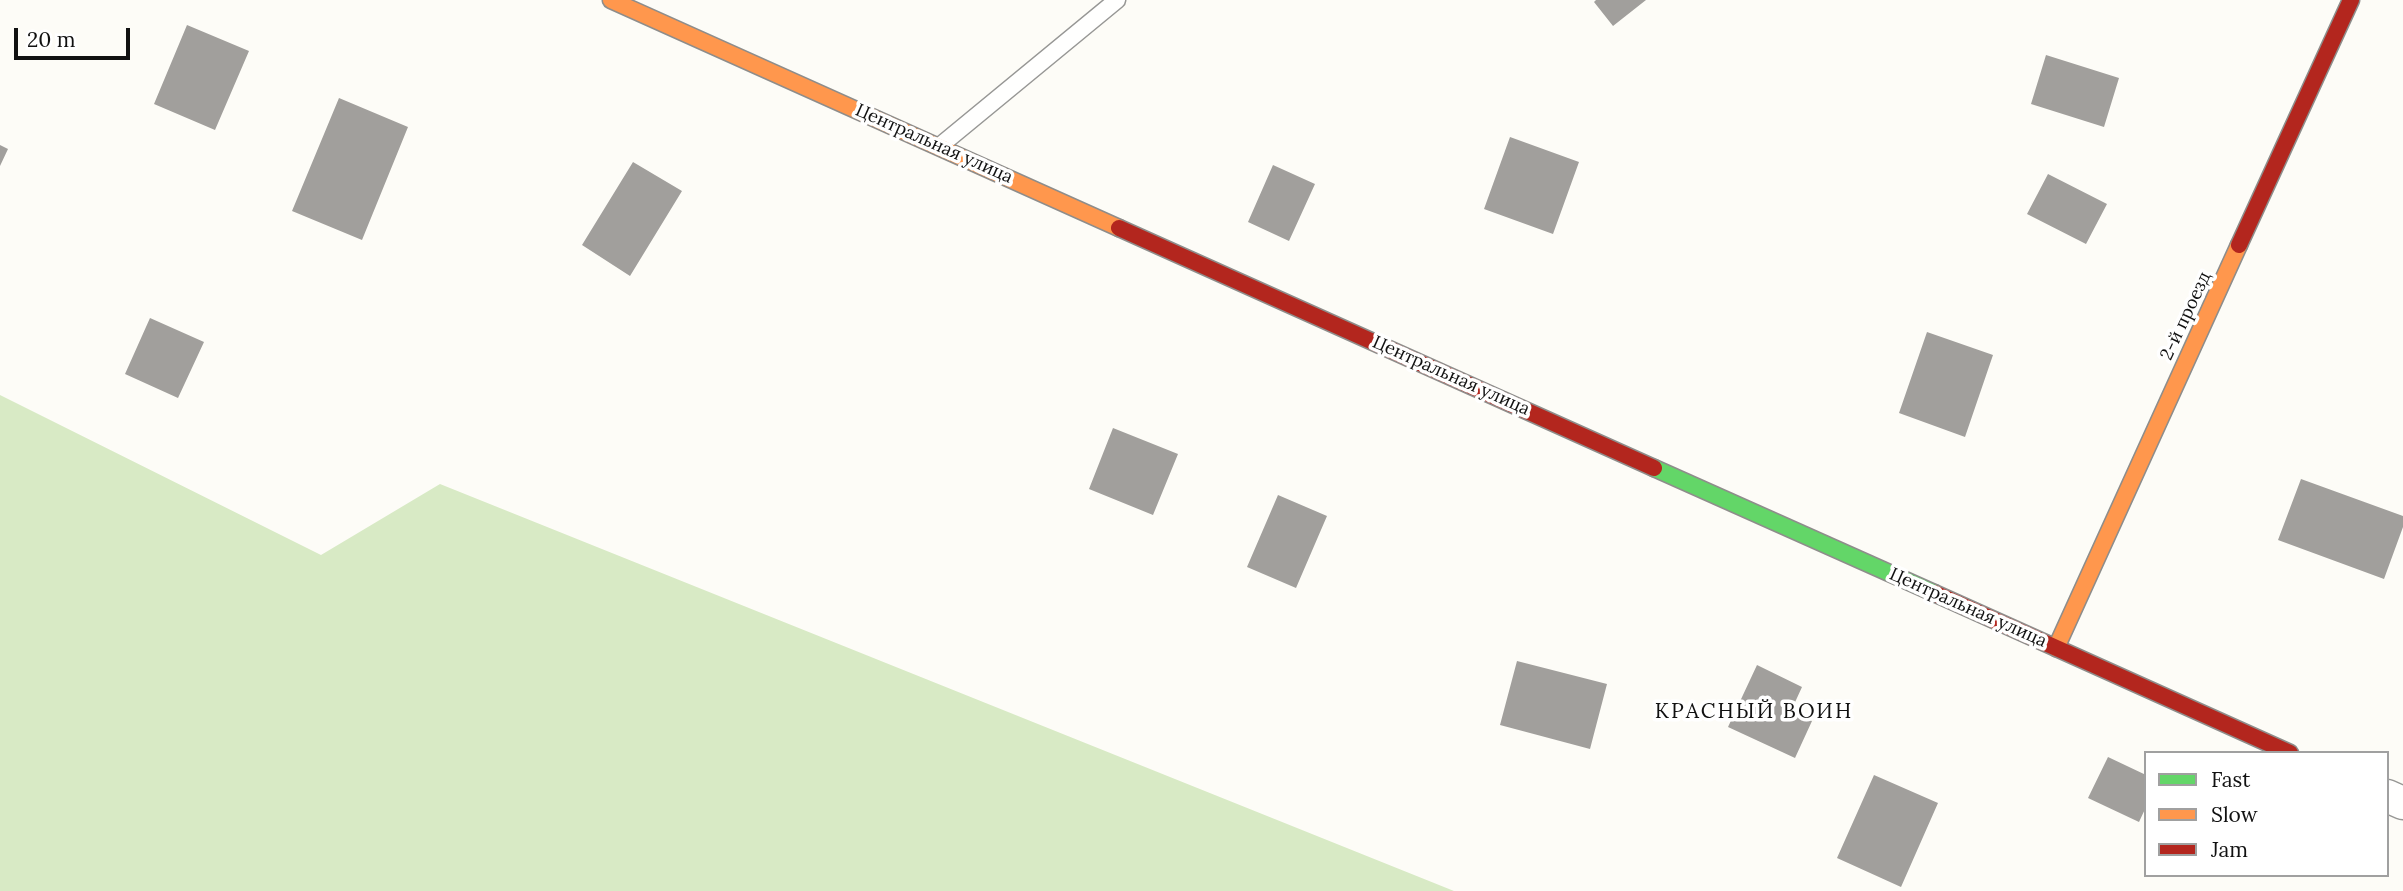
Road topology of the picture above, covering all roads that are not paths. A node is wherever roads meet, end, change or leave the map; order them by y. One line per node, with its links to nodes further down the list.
1 (611, 0): 4 (street, Центральная улица)
2 (1117, 0): 4 (lane)
3 (2351, 0): 5 (street, 2-й проезд)
4 (939, 147): 5 (street, Центральная улица)
5 (2056, 648): 6 (street, Центральная улица)
6 (2286, 751)

